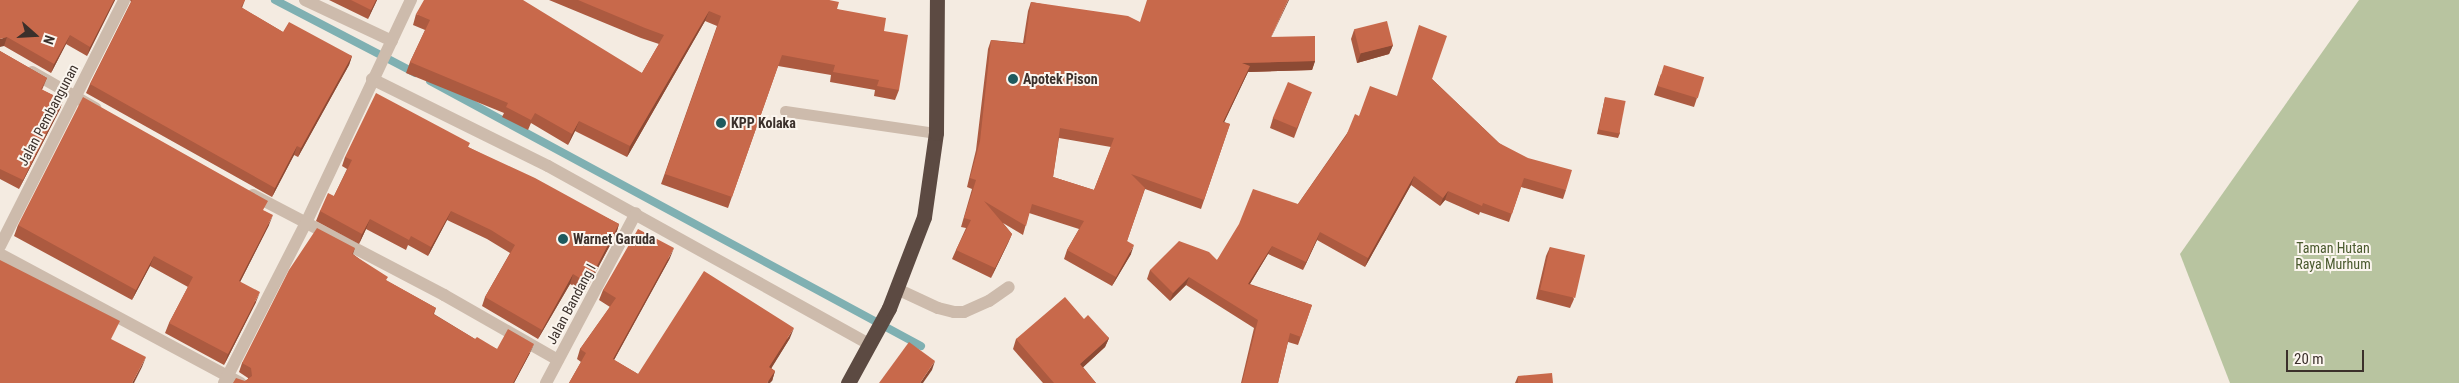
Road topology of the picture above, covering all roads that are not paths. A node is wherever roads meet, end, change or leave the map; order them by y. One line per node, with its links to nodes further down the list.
1 (124, 0): 8 (street, Jalan Pembangunan)
2 (306, 0): 5 (street)
3 (410, 0): 5 (street)
4 (937, 0): 11 (highway)
5 (390, 44): 7 (street)
6 (17, 63): 8 (street)
7 (375, 74): 13 (street); 14 (street)
8 (75, 97): 10 (street); 15 (street, Jalan Pembangunan)
9 (785, 111): 11 (lane)
10 (108, 115)
11 (936, 133): 18 (highway)
12 (240, 189): 14 (street)
13 (636, 213): 19 (street); 20 (street, Jalan Bandang I)
14 (306, 225): 20 (street); 21 (street)
15 (0, 246)
16 (0, 254): 21 (street)
17 (1009, 287): 18 (street)
18 (897, 289): 19 (highway)
19 (872, 342): 24 (highway)
20 (558, 360): 23 (street, Jalan Bandang I)
21 (226, 379): 22 (street)
22 (241, 383)
23 (546, 383)
24 (848, 383)

